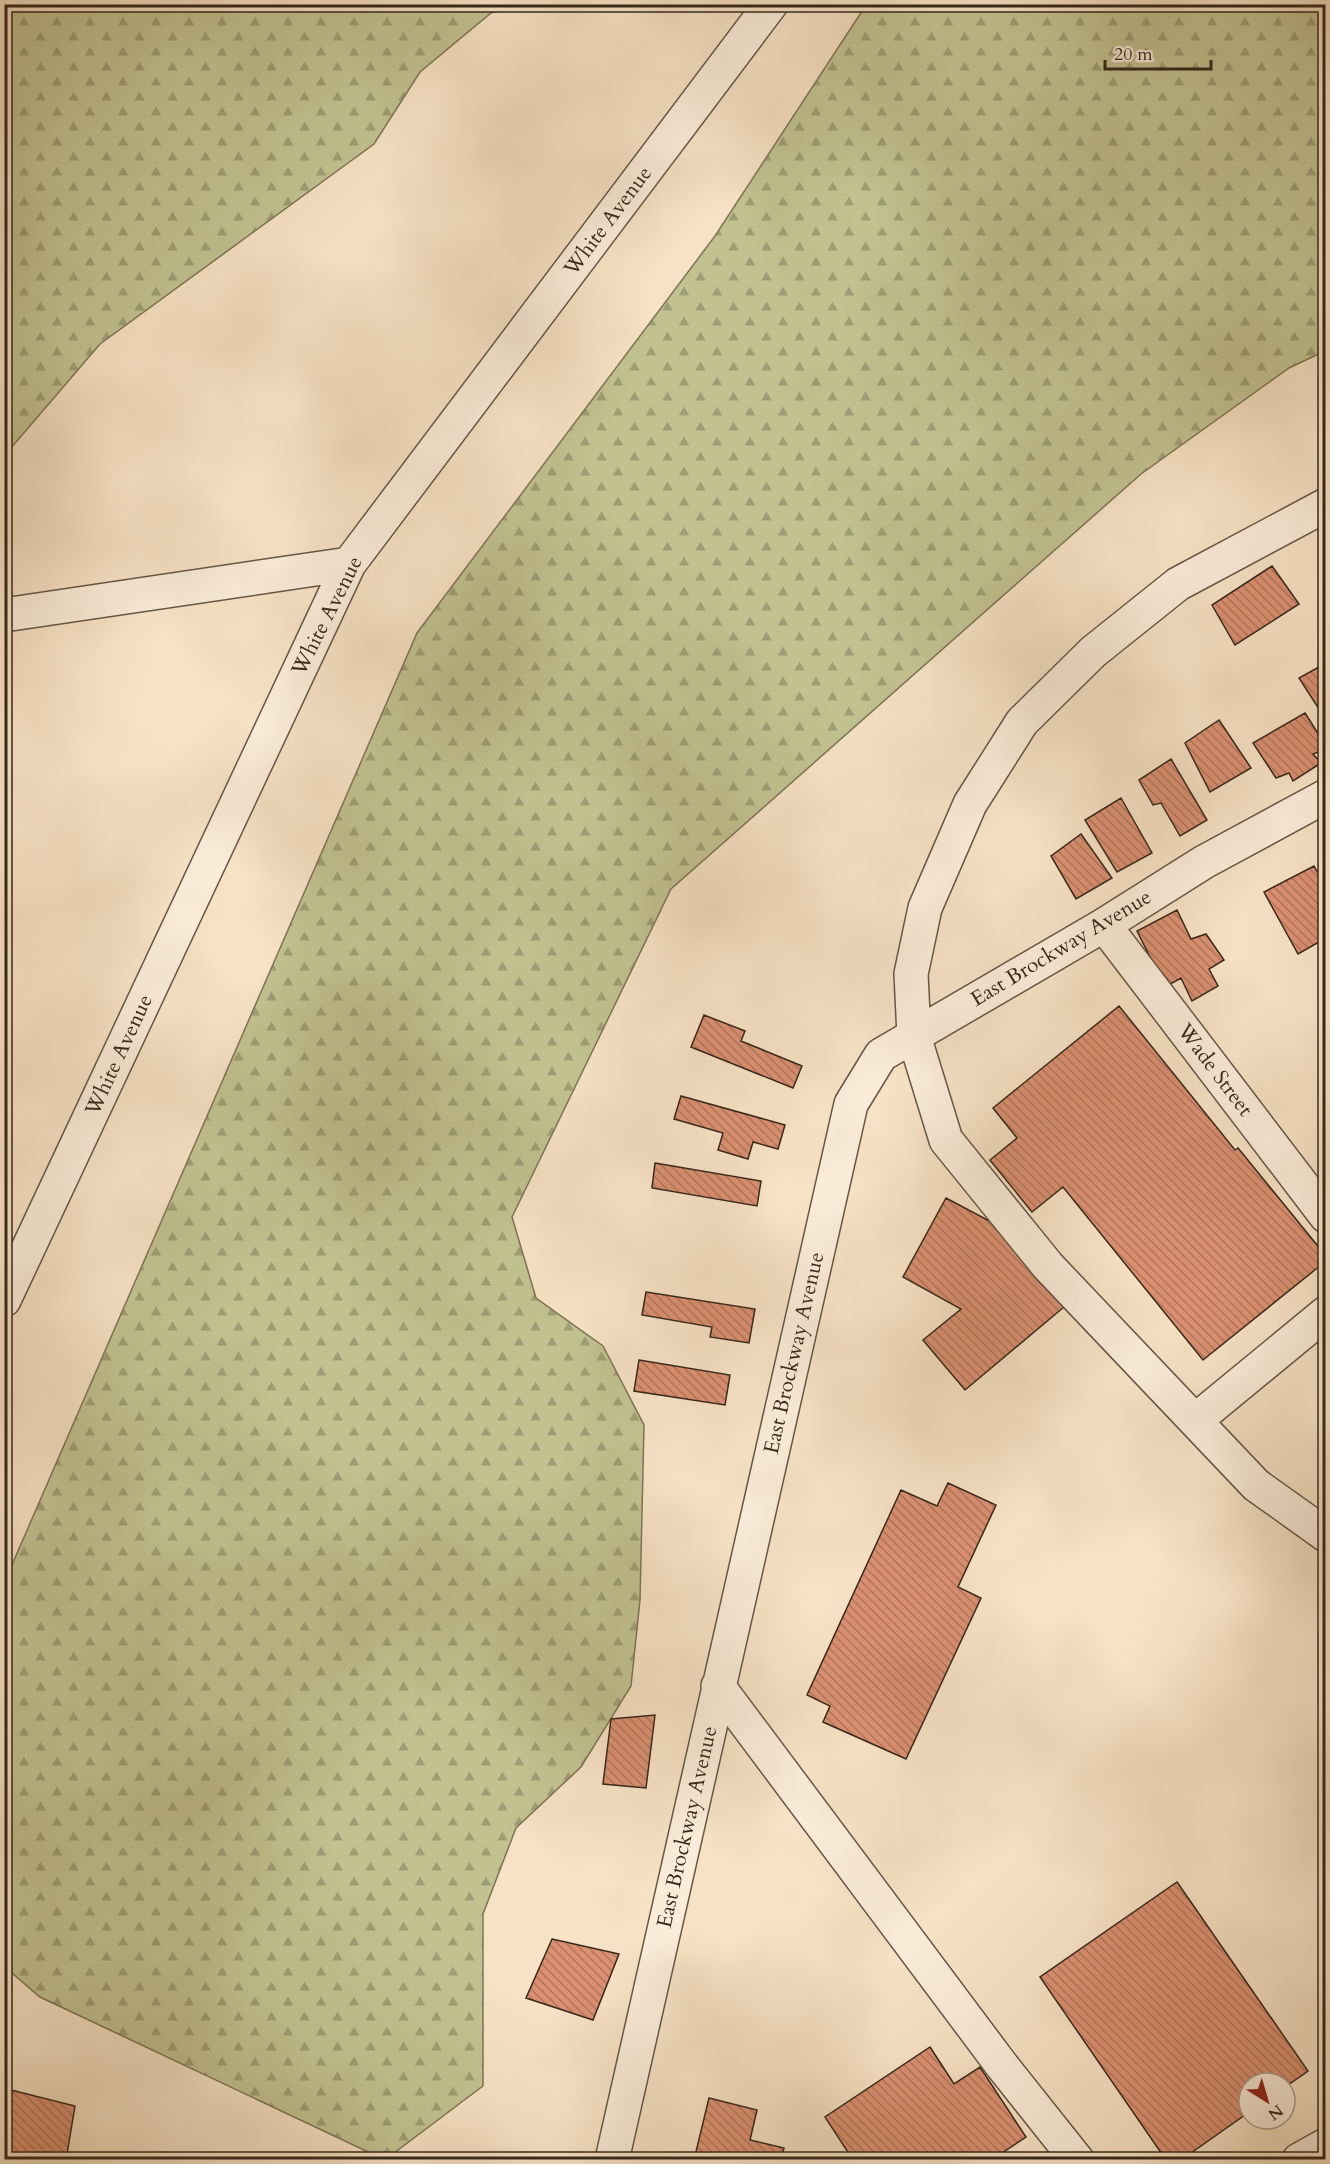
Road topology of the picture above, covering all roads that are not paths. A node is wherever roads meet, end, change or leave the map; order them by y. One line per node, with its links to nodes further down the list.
1 (771, 4): 3 (street, White Avenue)
2 (1326, 506): 7 (street)
3 (348, 564): 4 (street); 9 (street, White Avenue)
4 (4, 615)
5 (1326, 796): 6 (street, East Brockway Avenue)
6 (1104, 924): 7 (street, East Brockway Avenue); 8 (street, Wade Street)
7 (914, 1036): 11 (street); 13 (street, East Brockway Avenue)
8 (1326, 1216)
9 (4, 1300)
10 (1326, 1313): 11 (street)
11 (1196, 1420): 12 (street)
12 (1326, 1536)
13 (718, 1686): 15 (street, East Brockway Avenue); 16 (street)
14 (1326, 2145): 17 (street)
15 (612, 2160)
16 (1077, 2160)
17 (1299, 2160)

